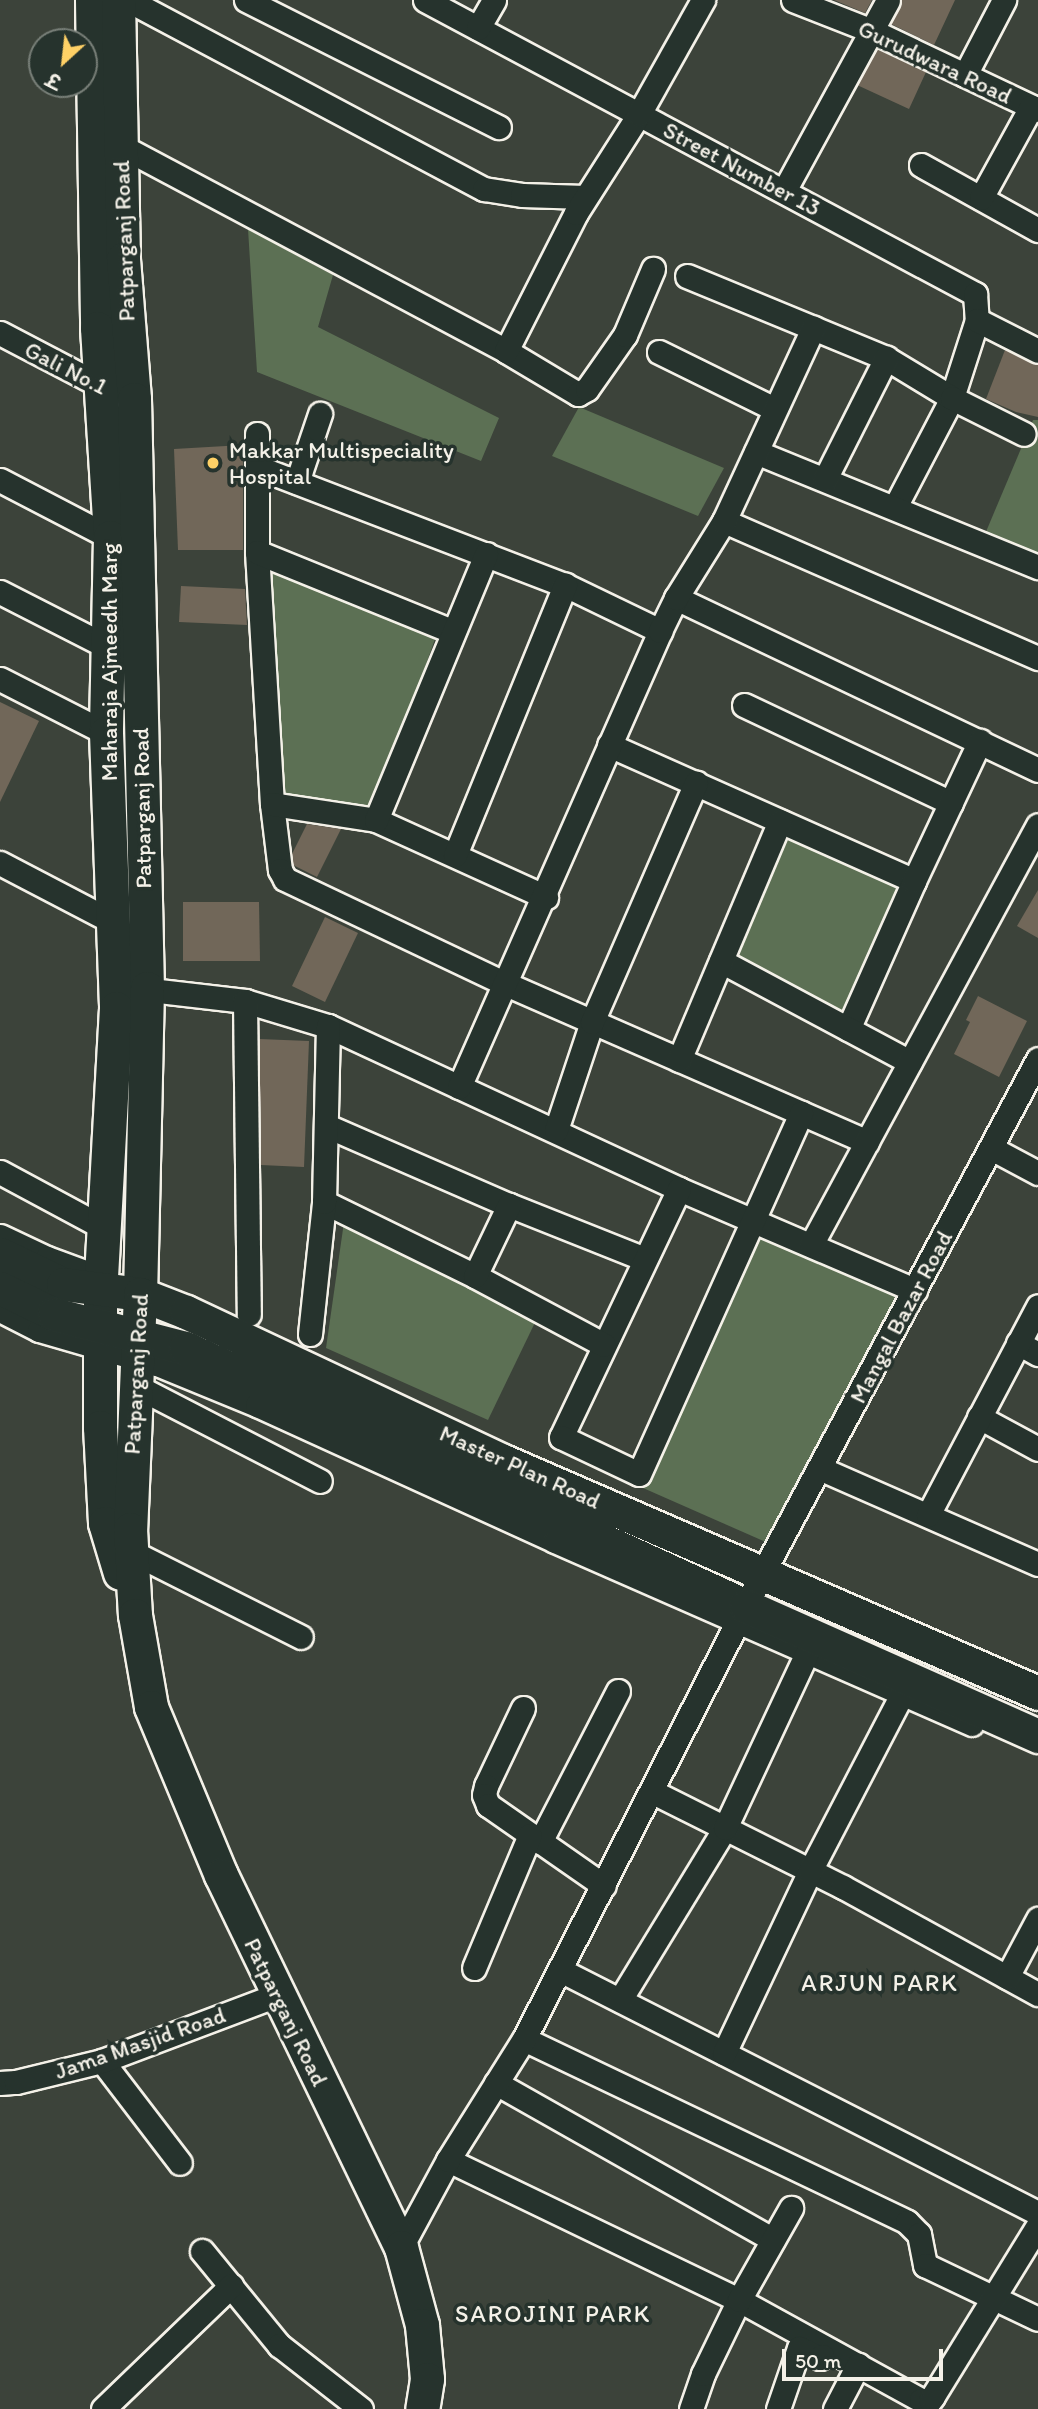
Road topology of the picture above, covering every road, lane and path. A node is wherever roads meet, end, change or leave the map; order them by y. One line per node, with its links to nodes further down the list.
1 (92, 0): 32 (main road, Maharaja Ajmeedh Marg)
2 (118, 0): 17 (main road, Patparganj Road)
3 (128, 0): 20 (street)
4 (246, 0): 16 (street)
5 (425, 0): 11 (street, Street Number 13)
6 (494, 0): 11 (street)
7 (703, 0): 15 (street)
8 (888, 0): 12 (street)
9 (1004, 0): 13 (street)
10 (805, 2): 12 (street, Gurudwara Road)
11 (478, 28): 15 (street, Street Number 13)
12 (872, 31): 13 (street, Gurudwara Road); 19 (street)
13 (965, 75): 14 (street, Gurudwara Road)
14 (1034, 108): 21 (street)
15 (639, 114): 19 (street, Street Number 13); 20 (street)
16 (499, 127)
17 (121, 146): 28 (street); 34 (main road, Patparganj Road)
18 (920, 165): 21 (street)
19 (784, 191): 25 (street, Street Number 13)
20 (585, 197): 28 (street)
21 (981, 198): 22 (street)
22 (1038, 230)
23 (653, 269): 28 (street)
24 (687, 276): 26 (street)
25 (977, 320): 29 (street); 33 (street)
26 (813, 328): 31 (street); 35 (street)
27 (0, 333): 32 (street, Gali No.1)
28 (506, 351)
29 (1038, 351)
30 (659, 352): 35 (street)
31 (886, 358): 33 (street); 41 (street)
32 (101, 388): 34 (street, Gali No.1); 46 (main road, Maharaja Ajmeedh Marg)
33 (952, 398): 38 (street); 44 (street)
34 (134, 399): 46 (main road, Patparganj Road)
35 (775, 409): 39 (street)
36 (320, 414): 43 (street)
37 (257, 434): 40 (street)
38 (1024, 434)
39 (756, 452): 41 (street); 45 (street)
40 (257, 467): 43 (street); 47 (street)
41 (825, 479): 44 (street)
42 (0, 480): 46 (street)
43 (297, 482): 48 (street)
44 (895, 507): 49 (street)
45 (724, 521): 52 (street); 56 (street)
46 (123, 544): 55 (main road, Maharaja Ajmeedh Marg); 76 (main road, Patparganj Road)
47 (257, 552): 53 (street); 65 (street)
48 (486, 555): 50 (street); 53 (street)
49 (1038, 567)
50 (565, 585): 54 (street); 69 (street)
51 (0, 592): 55 (street)
52 (676, 598): 54 (street); 60 (street)
53 (452, 631): 66 (street)
54 (660, 631): 61 (street)
55 (108, 648): 59 (main road, Maharaja Ajmeedh Marg)
56 (1038, 658)
57 (0, 679): 59 (street)
58 (744, 705): 64 (street)
59 (106, 733): 73 (main road, Maharaja Ajmeedh Marg)
60 (980, 741): 62 (street); 64 (street)
61 (609, 745): 63 (street); 72 (street)
62 (1038, 770)
63 (696, 783): 67 (street); 78 (street)
64 (951, 803): 71 (street)
65 (272, 804): 66 (street); 75 (street)
66 (376, 820): 69 (street)
67 (780, 821): 71 (street); 74 (street)
68 (1038, 825): 83 (street)
69 (455, 855): 72 (street)
70 (0, 863): 73 (street)
71 (914, 881): 80 (street)
72 (546, 897): 75 (street)
73 (113, 922): 76 (main road, Maharaja Ajmeedh Marg)
74 (721, 961): 80 (street); 82 (street)
75 (506, 984): 78 (street); 84 (street)
76 (131, 988): 77 (street); 96 (main road, Maharaja Ajmeedh Marg); 105 (main road, Patparganj Road)
77 (245, 1001): 79 (street); 108 (street)
78 (592, 1022): 82 (street); 87 (street)
79 (328, 1026): 84 (street); 86 (street)
80 (848, 1029): 83 (street)
81 (1038, 1059): 89 (street, Mangal Bazar Road)
82 (680, 1060): 85 (street)
83 (910, 1062): 88 (street)
84 (459, 1087): 87 (street)
85 (801, 1113): 88 (street); 95 (street)
86 (327, 1126): 93 (street); 94 (street)
87 (556, 1130): 92 (street)
88 (867, 1142): 98 (street)
89 (992, 1148): 91 (street); 104 (street, Mangal Bazar Road)
90 (0, 1172): 96 (street)
91 (1038, 1173)
92 (679, 1189): 95 (street); 100 (street)
93 (324, 1202): 101 (street); 109 (street)
94 (509, 1205): 100 (street); 101 (street)
95 (751, 1220): 98 (street); 111 (street)
96 (103, 1228): 102 (main road, Maharaja Ajmeedh Marg)
97 (0, 1236): 102 (street)
98 (811, 1245): 104 (street)
99 (0, 1254): 102 (main road, Master Plan Road)
100 (645, 1259): 111 (street)
101 (475, 1276): 111 (street)
102 (100, 1284): 105 (main road, Master Plan Road); 110 (main road, Maharaja Ajmeedh Marg)
103 (0, 1288): 110 (main road)
104 (915, 1290): 116 (street, Mangal Bazar Road)
105 (140, 1294): 113 (main road, Patparganj Road); 121 (main road, Master Plan Road)
106 (1038, 1306): 112 (street)
107 (0, 1310): 110 (street)
108 (249, 1314)
109 (310, 1334)
110 (100, 1336): 113 (main road); 123 (main road, Patparganj Road)
111 (604, 1345)
112 (1028, 1348): 114 (street)
113 (136, 1360): 117 (street); 119 (main road, Patparganj Road); 122 (main road)
114 (979, 1417): 115 (street); 118 (street)
115 (1038, 1449)
116 (819, 1468): 118 (street); 121 (street, Mangal Bazar Road)
117 (320, 1481)
118 (929, 1515): 120 (street)
119 (130, 1551): 123 (main road, Patparganj Road); 124 (street)
120 (1038, 1564)
121 (762, 1574): 122 (street, Mangal Bazar Road); 127 (main road, Master Plan Road)
122 (742, 1614): 125 (street); 130 (main road); 132 (street, Mangal Bazar Road)
123 (135, 1615): 142 (main road, Patparganj Road)
124 (301, 1637)
125 (807, 1653): 128 (street); 133 (street)
126 (618, 1691): 134 (street)
127 (1038, 1693)
128 (902, 1694): 131 (street); 135 (street)
129 (523, 1708): 134 (street)
130 (1038, 1735)
131 (1038, 1753)
132 (653, 1792): 133 (street); 136 (street, Mangal Bazar Road)
133 (724, 1828): 135 (street); 143 (street)
134 (535, 1838): 136 (street); 138 (street)
135 (810, 1871): 140 (street); 145 (street)
136 (604, 1886): 139 (street, Mangal Bazar Road)
137 (1038, 1919): 140 (street)
138 (474, 1968)
139 (560, 1969): 143 (street); 144 (street, Mangal Bazar Road)
140 (1007, 1977): 141 (street)
141 (1038, 1994)
142 (277, 1996): 146 (street, Jama Masjid Road); 155 (main road, Patparganj Road)
143 (620, 2000): 145 (street)
144 (524, 2039): 148 (street, Mangal Bazar Road); 158 (street)
145 (724, 2053): 152 (street)
146 (102, 2061): 147 (street, Jama Masjid Road); 150 (street)
147 (0, 2083)
148 (496, 2083): 149 (street, Mangal Bazar Road); 154 (street)
149 (448, 2160): 155 (street, Mangal Bazar Road); 159 (street)
150 (180, 2163)
151 (791, 2208): 154 (street)
152 (1038, 2213)
153 (1038, 2225): 158 (street)
154 (773, 2240): 159 (street)
155 (401, 2248): 166 (main road, Patparganj Road)
156 (202, 2251): 157 (street)
157 (231, 2286): 164 (street); 165 (street)
158 (995, 2297): 160 (street); 163 (street)
159 (739, 2300): 161 (street); 167 (street)
160 (1038, 2319)
161 (828, 2349): 162 (street); 168 (street)
162 (858, 2365): 163 (street); 169 (street)
163 (927, 2405)
164 (103, 2409)
165 (361, 2409)
166 (422, 2409)
167 (691, 2409)
168 (778, 2409)
169 (835, 2409)

